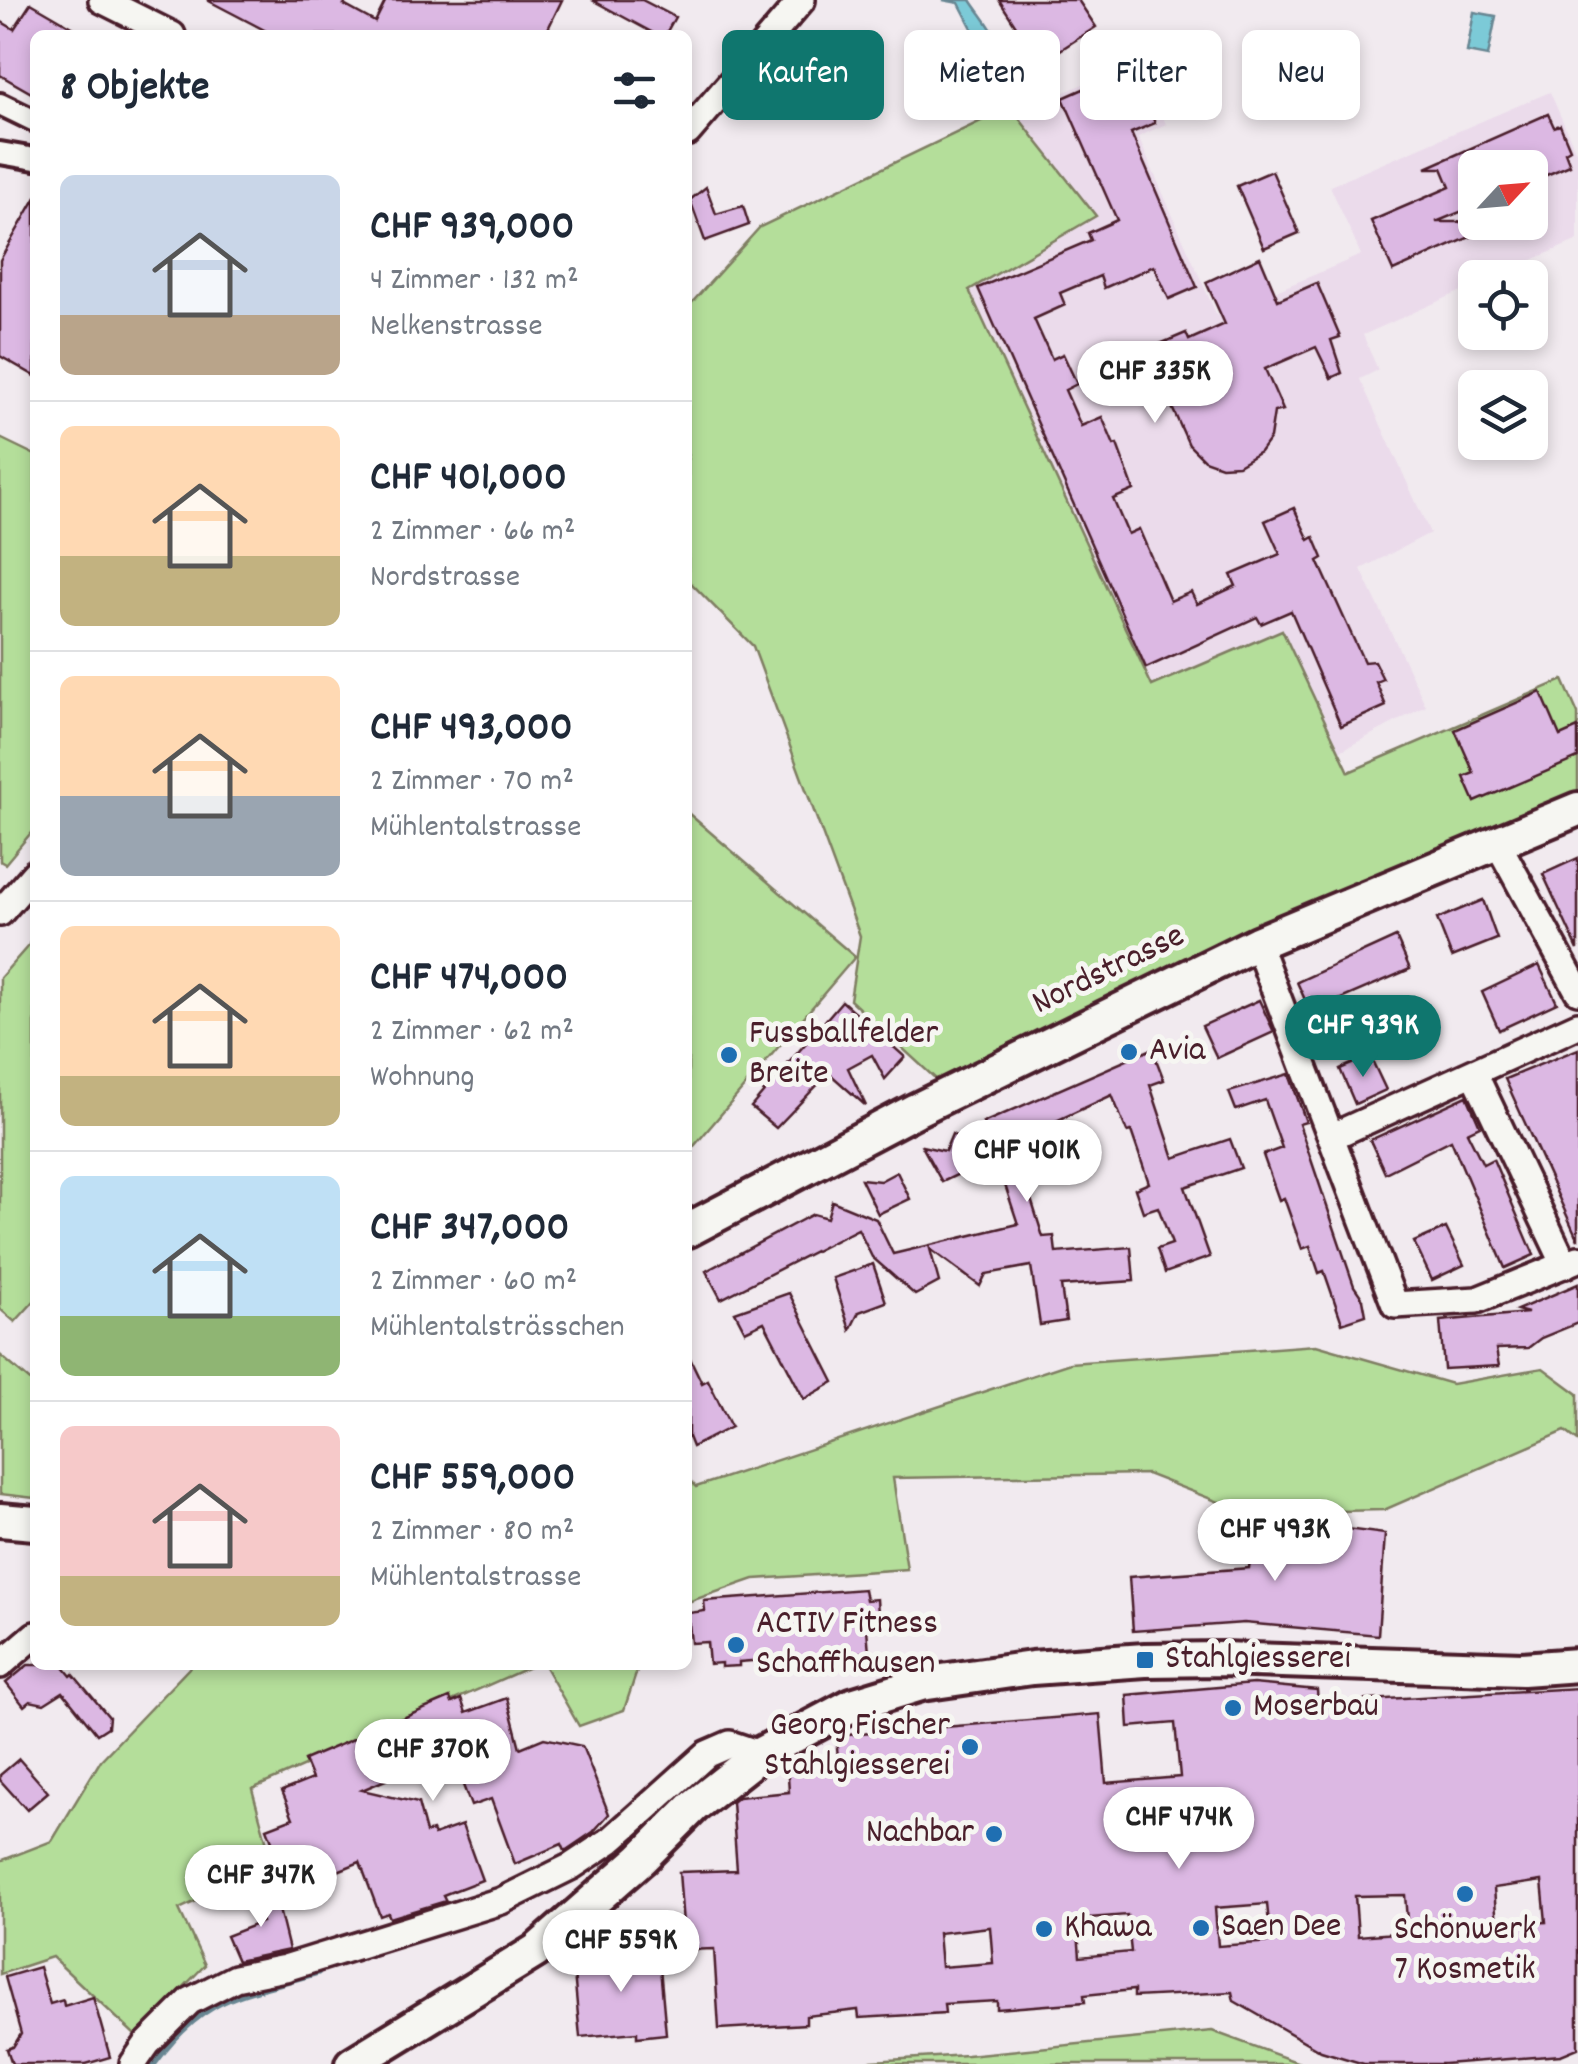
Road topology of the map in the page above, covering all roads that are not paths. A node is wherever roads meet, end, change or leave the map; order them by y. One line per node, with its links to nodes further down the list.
1 (102, 0): 3 (street)
2 (802, 0): 6 (street)
3 (162, 30)
4 (0, 104): 5 (street)
5 (30, 119)
6 (692, 127)
7 (0, 152): 8 (street)
8 (30, 158)
9 (1578, 810): 10 (street, Nordstrasse)
10 (1498, 842): 13 (street, Nordstrasse); 14 (street)
11 (30, 879): 12 (street)
12 (0, 913)
13 (1257, 943): 17 (street); 18 (street, Nordstrasse)
14 (1578, 991)
15 (1578, 1025): 16 (street)
16 (1474, 1073): 17 (street); 19 (street)
17 (1333, 1136): 19 (street)
18 (692, 1228)
19 (1572, 1262)
20 (0, 1520): 21 (street)
21 (30, 1523)
22 (30, 1639): 23 (street)
23 (0, 1665)
24 (1578, 1665): 25 (street)
25 (760, 1754): 26 (street); 27 (street)
26 (133, 2064)
27 (352, 2064)

